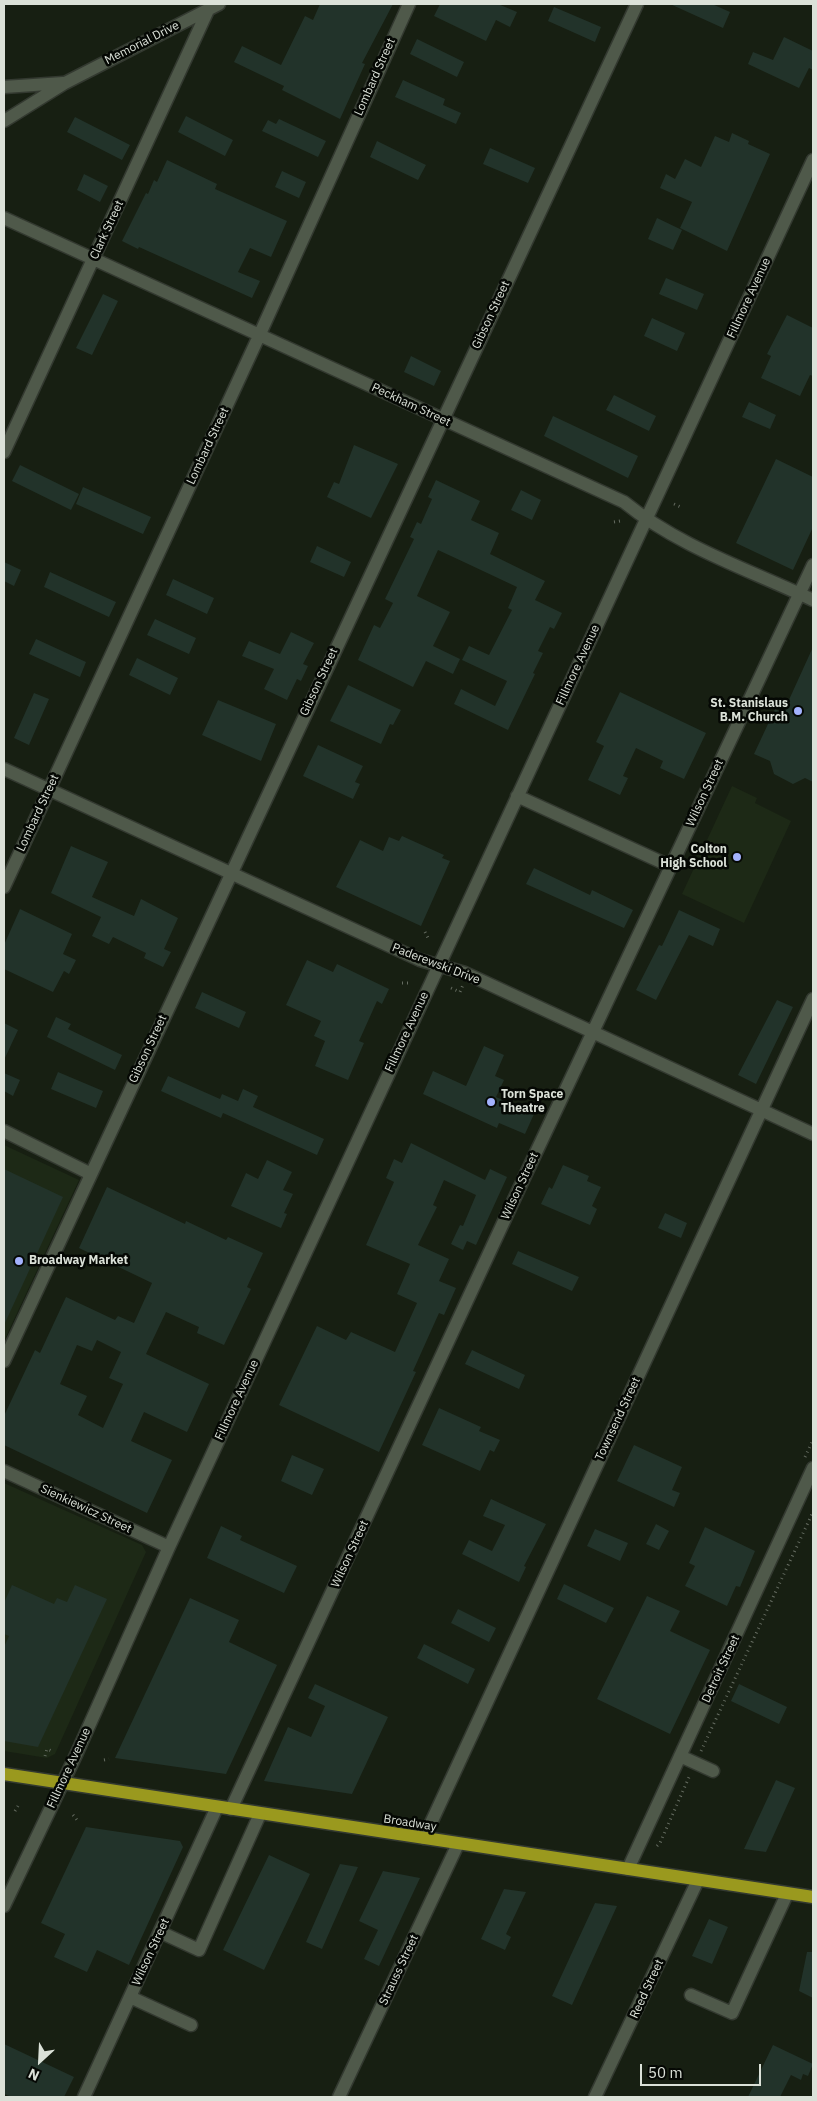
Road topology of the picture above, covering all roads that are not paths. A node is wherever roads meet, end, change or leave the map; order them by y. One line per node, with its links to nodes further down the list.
1 (409, 4): 10 (street, Lombard Street)
2 (637, 4): 11 (street, Gibson Street)
3 (214, 6): 4 (street, Memorial Drive); 9 (street, Clark Street)
4 (65, 83): 5 (street); 6 (street, Memorial Drive)
5 (4, 87)
6 (4, 121)
7 (813, 160): 13 (street, Fillmore Avenue)
8 (4, 218): 9 (street, Peckham Street)
9 (94, 260): 10 (street, Peckham Street); 12 (street, Clark Street)
10 (259, 336): 11 (street, Peckham Street); 18 (street, Lombard Street)
11 (442, 419): 13 (street, Peckham Street); 21 (street, Gibson Street)
12 (4, 452)
13 (646, 520): 15 (street, Peckham Street); 19 (street, Fillmore Avenue)
14 (813, 565): 15 (street, Wilson Street)
15 (800, 594): 16 (street, Peckham Street); 20 (street, Wilson Street)
16 (813, 600)
17 (4, 769): 18 (street, Paderewski Drive)
18 (49, 789): 21 (street, Paderewski Drive); 22 (street, Lombard Street)
19 (517, 796): 20 (street); 23 (street, Fillmore Avenue)
20 (670, 866): 25 (street, Wilson Street)
21 (230, 872): 23 (street, Paderewski Drive); 29 (street, Gibson Street)
22 (4, 887)
23 (438, 966): 25 (street, Paderewski Drive); 33 (street, Fillmore Avenue)
24 (813, 999): 26 (street, Townsend Street)
25 (593, 1032): 26 (street, Paderewski Drive); 39 (street, Wilson Street)
26 (762, 1110): 28 (street, Paderewski Drive); 41 (street, Townsend Street)
27 (4, 1132): 29 (street)
28 (813, 1134)
29 (91, 1174): 30 (street, Gibson Street)
30 (4, 1361)
31 (813, 1468): 34 (street, Detroit Street)
32 (4, 1470): 33 (street, Sienkiewicz Street)
33 (168, 1547): 37 (street, Fillmore Avenue)
34 (680, 1756): 35 (street); 43 (street, Detroit Street)
35 (714, 1771)
36 (4, 1774): 37 (main road, Broadway)
37 (62, 1783): 38 (main road, Broadway); 47 (street, Fillmore Avenue)
38 (218, 1807): 39 (main road, Broadway); 48 (street, Wilson Street)
39 (231, 1809): 40 (main road, Broadway)
40 (260, 1814): 41 (main road, Broadway); 48 (street)
41 (424, 1838): 42 (main road, Broadway)
42 (458, 1844): 43 (main road, Broadway); 53 (street, Strauss Street)
43 (628, 1870): 44 (main road, Broadway)
44 (698, 1880): 45 (main road, Broadway); 54 (street, Reed Street)
45 (787, 1894): 46 (main road, Broadway); 49 (street)
46 (813, 1897)
47 (4, 1906)
48 (160, 1932): 50 (street, Wilson Street)
49 (691, 1995)
50 (130, 1998): 51 (street); 52 (street, Wilson Street)
51 (191, 2025)
52 (84, 2097)
53 (339, 2097)
54 (595, 2097)

